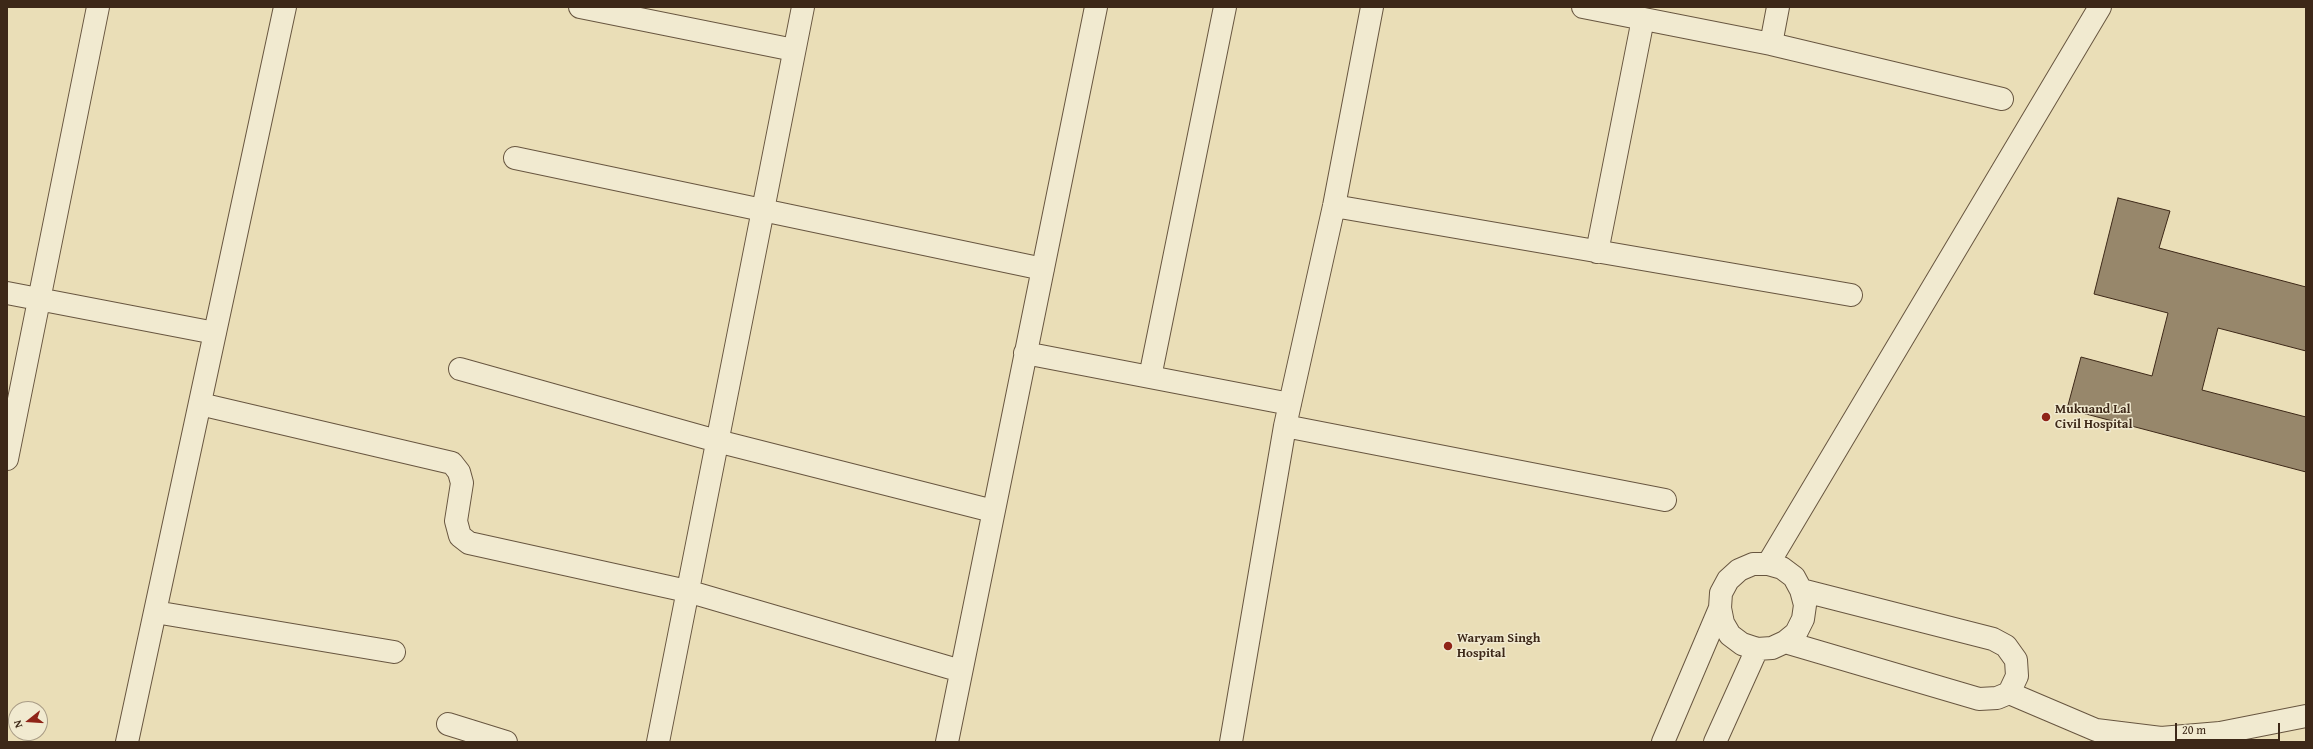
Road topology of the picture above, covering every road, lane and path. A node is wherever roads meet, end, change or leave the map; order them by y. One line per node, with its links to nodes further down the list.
1 (98, 7): 22 (street)
2 (285, 7): 23 (street)
3 (580, 7): 13 (street)
4 (803, 7): 13 (street)
5 (1096, 7): 19 (street)
6 (1225, 7): 26 (street)
7 (1372, 7): 16 (street)
8 (1583, 7): 11 (street)
9 (1778, 7): 12 (street)
10 (2100, 7): 34 (street)
11 (1643, 19): 12 (street); 18 (street)
12 (1771, 44): 14 (street)
13 (794, 50): 17 (street)
14 (2002, 99)
15 (515, 158): 17 (street)
16 (1334, 206): 18 (street); 28 (street)
17 (762, 210): 19 (street); 30 (street)
18 (1597, 252): 21 (street)
19 (1043, 270): 24 (street)
20 (7, 293): 22 (street)
21 (1851, 295)
22 (40, 300): 23 (street); 31 (street)
23 (215, 333): 27 (street)
24 (1025, 353): 26 (street); 33 (street)
25 (460, 369): 30 (street)
26 (1150, 377): 28 (street)
27 (200, 404): 36 (street); 38 (street)
28 (1290, 404): 29 (street)
29 (1285, 426): 32 (street); 50 (street)
30 (717, 441): 33 (street); 36 (street)
31 (7, 458)
32 (1665, 500)
33 (993, 511): 42 (street)
34 (1768, 564): 35 (street); 37 (street)
35 (1801, 590): 39 (street); 43 (street)
36 (687, 591): 42 (street); 48 (street)
37 (1720, 608): 40 (street); 51 (street)
38 (155, 612): 41 (street); 46 (street)
39 (1785, 642): 40 (street); 43 (street)
40 (1757, 649): 52 (street)
41 (394, 652)
42 (961, 671): 49 (street)
43 (2009, 692): 44 (street)
44 (2306, 716)
45 (448, 724): 47 (street)
46 (127, 742)
47 (506, 742)
48 (658, 742)
49 (947, 742)
50 (1231, 742)
51 (1663, 742)
52 (1716, 742)

